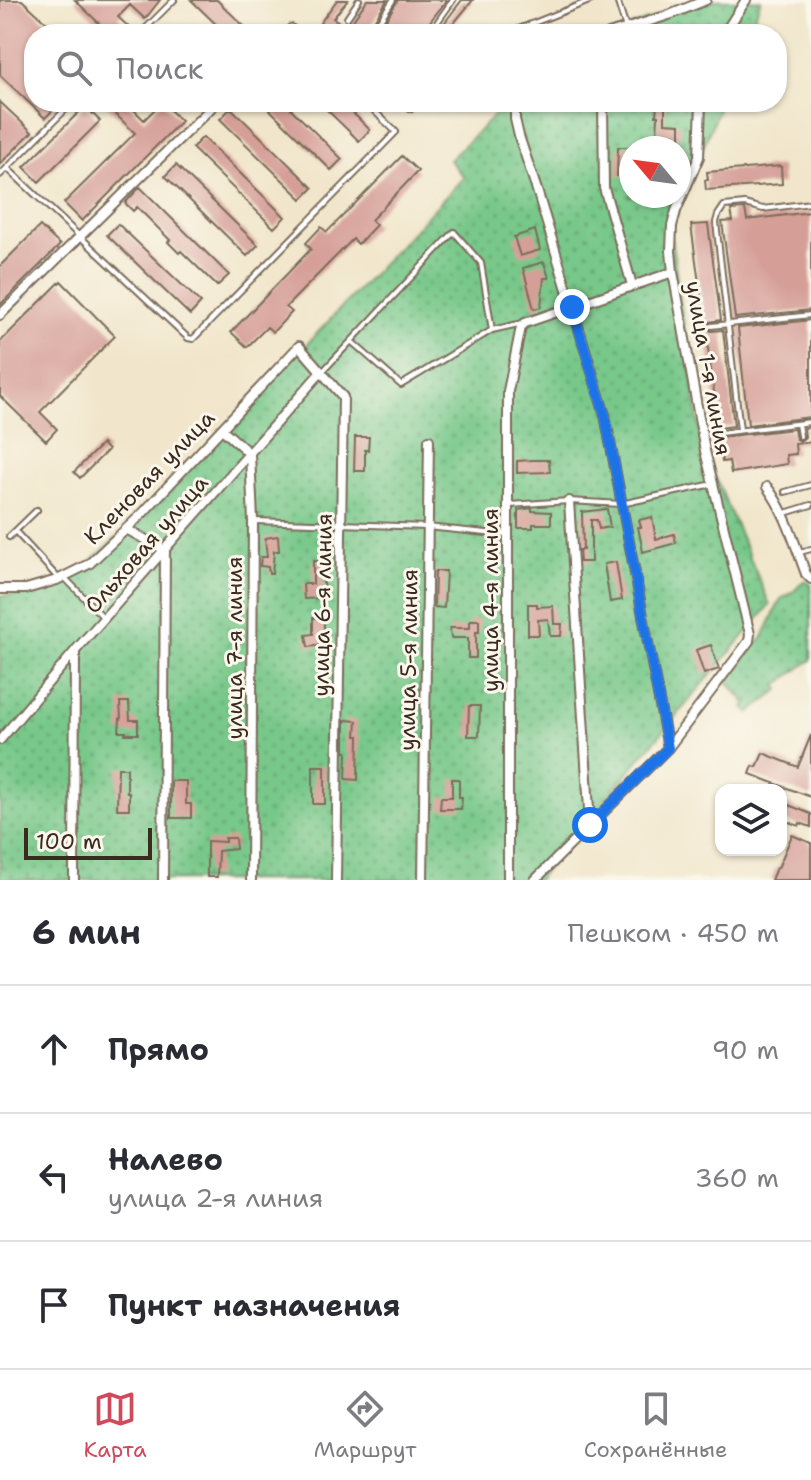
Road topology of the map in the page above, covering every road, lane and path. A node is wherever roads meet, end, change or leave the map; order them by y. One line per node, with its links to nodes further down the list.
1 (174, 0): 10 (lane)
2 (359, 0): 9 (lane)
3 (393, 0): 11 (lane)
4 (453, 0): 12 (lane)
5 (592, 0): 13 (lane)
6 (617, 0): 14 (lane)
7 (706, 0): 15 (street)
8 (746, 0): 16 (street)
9 (347, 18)
10 (150, 24)
11 (377, 24)
12 (436, 24)
13 (531, 24)
14 (624, 24)
15 (641, 24)
16 (730, 24)
17 (63, 112): 23 (lane)
18 (207, 112): 26 (street)
19 (375, 112): 26 (lane)
20 (515, 112): 29 (street)
21 (603, 112): 28 (street)
22 (701, 112): 27 (street, улица 1-я линия)
23 (7, 168): 24 (lane); 26 (lane)
24 (0, 175)
25 (811, 203): 33 (lane)
26 (80, 237): 30 (street)
27 (673, 272): 28 (street); 47 (street, улица 1-я линия)
28 (632, 285): 29 (street)
29 (572, 307): 32 (street); 52 (street)
30 (0, 315)
31 (811, 315): 33 (lane)
32 (525, 323): 35 (lane); 53 (street, улица 4-я линия)
33 (728, 324): 34 (lane); 42 (lane)
34 (711, 326)
35 (492, 330): 36 (lane); 36 (lane)
36 (351, 341): 38 (lane)
37 (299, 346): 38 (street, улица 6-я линия); 41 (street, Кленовая улица)
38 (321, 372): 46 (street, Ольховая улица); 58 (street, улица 6-я линия)
39 (811, 422): 40 (lane)
40 (798, 424): 42 (lane); 44 (lane)
41 (222, 429): 46 (street); 60 (street, Кленовая улица)
42 (740, 430): 43 (lane)
43 (720, 433)
44 (800, 436)
45 (429, 440): 59 (street, улица 5-я линия)
46 (250, 454): 57 (street, улица 7-я линия); 65 (street, Ольховая улица)
47 (713, 484): 52 (lane); 73 (street, улица 1-я линия)
48 (811, 485): 50 (lane)
49 (767, 487): 56 (street)
50 (785, 492)
51 (569, 501): 52 (lane); 53 (lane); 74 (street)
52 (621, 504): 73 (street)
53 (508, 505): 62 (street, улица 4-я линия)
54 (811, 505): 56 (lane)
55 (37, 510): 61 (lane)
56 (783, 514): 66 (street)
57 (253, 521): 58 (lane); 77 (street, улица 7-я линия)
58 (342, 524): 59 (lane); 78 (street, улица 6-я линия)
59 (427, 527): 62 (lane); 79 (street, улица 5-я линия)
60 (126, 529): 65 (street); 67 (street, Кленовая улица)
61 (15, 531): 63 (lane); 67 (lane)
62 (508, 536): 80 (street, улица 4-я линия)
63 (9, 537)
64 (811, 549): 66 (lane)
65 (165, 550): 70 (street, Ольховая улица); 76 (street)
66 (798, 553): 68 (street)
67 (62, 578): 69 (street, Кленовая улица); 70 (lane)
68 (811, 579)
69 (0, 589)
70 (104, 618): 71 (street, Ольховая улица)
71 (75, 651): 72 (street, Ольховая улица); 75 (street)
72 (0, 740)
73 (668, 748): 74 (street)
74 (590, 825): 81 (street)
75 (74, 880)
76 (163, 880)
77 (251, 880)
78 (336, 880)
79 (423, 880)
80 (508, 880)
81 (535, 880)

